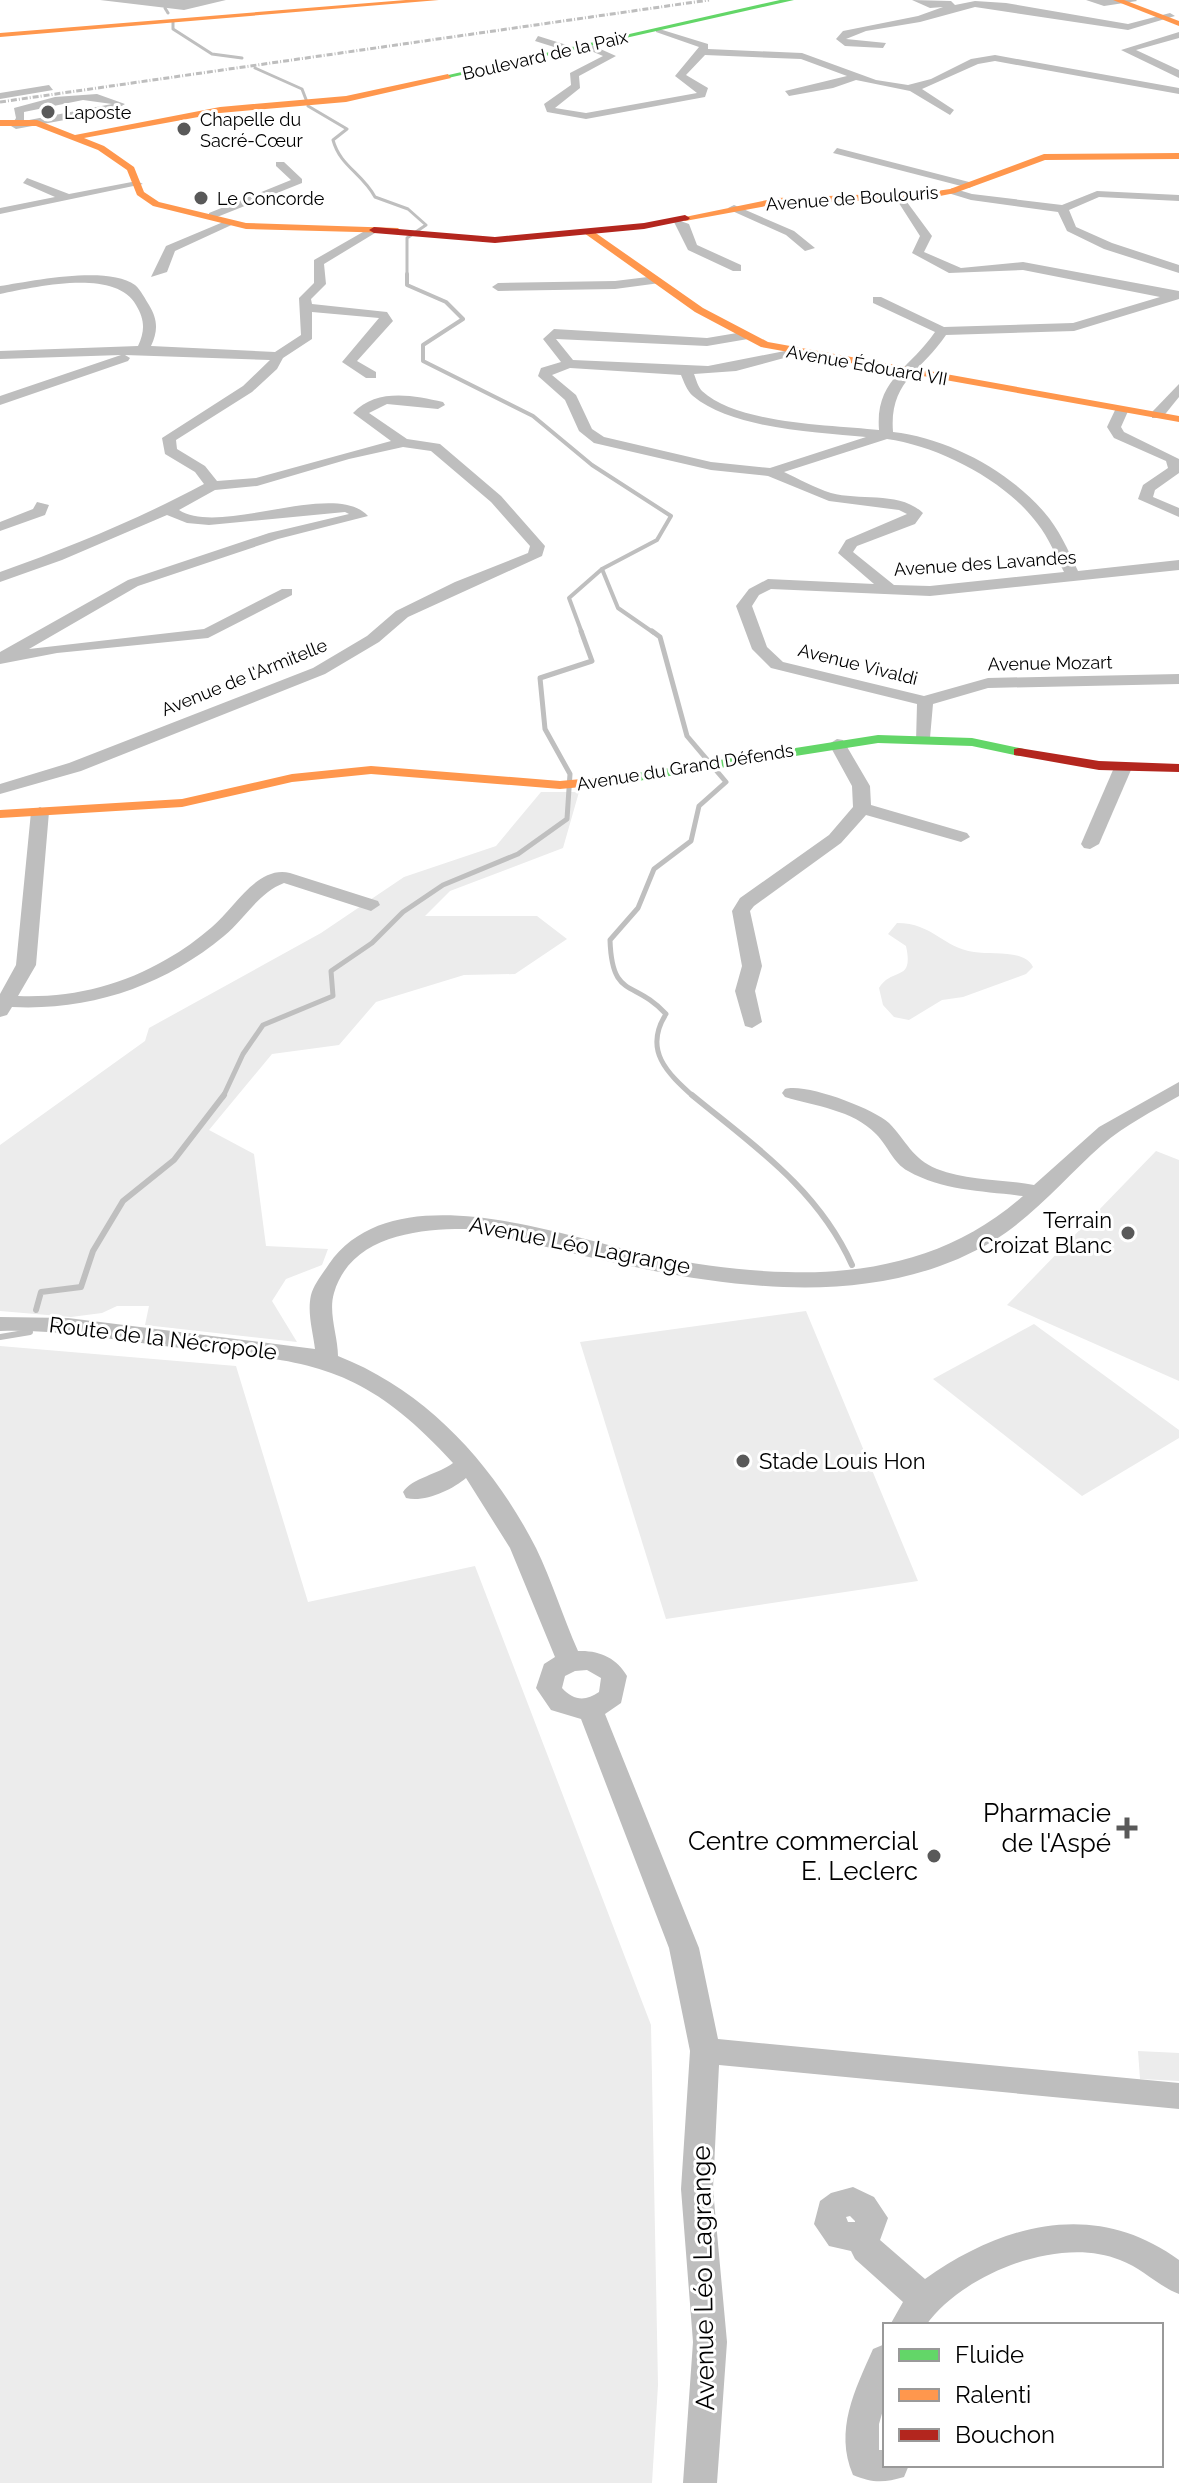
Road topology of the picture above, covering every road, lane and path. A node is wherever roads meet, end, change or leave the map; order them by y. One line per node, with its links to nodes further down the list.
1 (435, 0): 11 (street)
2 (790, 0): 10 (street, Boulevard de la Paix)
3 (917, 0): 4 (street)
4 (976, 0)
5 (1055, 0): 8 (street)
6 (1091, 0): 7 (street)
7 (1125, 1): 9 (street)
8 (1038, 11): 9 (street); 14 (street)
9 (1172, 19)
10 (659, 30): 15 (street, Boulevard de la Paix); 16 (street)
11 (0, 35)
12 (1179, 35): 17 (street)
13 (538, 39): 15 (street)
14 (883, 45)
15 (578, 48): 25 (street); 29 (street, Boulevard de la Paix)
16 (702, 52): 18 (street); 25 (street)
17 (1179, 75)
18 (856, 76): 19 (street); 22 (street)
19 (912, 87): 21 (street); 27 (street)
20 (49, 88): 23 (street)
21 (1179, 92): 24 (street)
22 (789, 93)
23 (0, 96)
24 (1165, 99)
25 (672, 101): 26 (street)
26 (692, 112)
27 (950, 112)
28 (17, 124): 28 (street); 29 (street, Avenue de Boulouris)
29 (77, 137): 34 (street, Avenue de Boulouris)
30 (837, 151): 35 (street)
31 (1179, 156): 35 (street, Avenue de Boulouris)
32 (280, 164): 42 (street)
33 (27, 181): 36 (street)
34 (137, 184): 36 (street); 42 (street, Avenue de Boulouris)
35 (961, 188): 37 (street, Avenue de Boulouris); 40 (street)
36 (66, 197): 41 (street)
37 (901, 197): 39 (street, Avenue de Boulouris); 54 (street)
38 (1179, 198): 40 (street)
39 (734, 208): 43 (street, Avenue de Boulouris); 47 (street)
40 (1063, 209): 49 (street)
41 (0, 211)
42 (213, 215): 44 (street, Avenue de Boulouris)
43 (676, 220): 46 (street, Avenue de Boulouris); 48 (street)
44 (232, 222): 45 (street, Avenue de Boulouris); 50 (street)
45 (374, 230): 46 (street, Avenue de Boulouris); 56 (street)
46 (578, 232): 51 (street, Avenue Édouard VII)
47 (809, 248)
48 (737, 268)
49 (1179, 269)
50 (155, 274)
51 (656, 280): 52 (street); 58 (street, Avenue Édouard VII)
52 (498, 287)
53 (0, 290): 59 (street)
54 (1178, 296): 57 (street)
55 (877, 300): 57 (street)
56 (304, 307): 62 (street); 66 (street)
57 (942, 331): 65 (street)
58 (743, 336): 60 (street, Avenue Édouard VII); 63 (street)
59 (143, 350): 61 (street); 62 (street); 68 (street)
60 (790, 352): 64 (street); 65 (street, Avenue Édouard VII)
61 (0, 355)
62 (278, 356): 76 (street)
63 (569, 364): 64 (street); 75 (street)
64 (686, 372): 73 (street)
65 (903, 372): 70 (street, Avenue Édouard VII); 73 (street)
66 (371, 375)
67 (1179, 388): 71 (street)
68 (0, 401)
69 (438, 405): 74 (street)
70 (1122, 409): 71 (street, Avenue Édouard VII); 79 (street)
71 (1157, 415): 72 (street, Avenue Édouard VII)
72 (1179, 419)
73 (886, 435): 75 (street); 83 (street)
74 (403, 443): 76 (street, Avenue de l'Armitelle); 94 (street, Avenue de l'Armitelle)
75 (771, 472): 84 (street)
76 (212, 486): 78 (street)
77 (42, 505): 80 (street)
78 (171, 508): 82 (street); 87 (street)
79 (1179, 513)
80 (0, 527)
81 (1179, 565): 83 (street, Avenue des Lavandes)
82 (0, 577)
83 (1074, 578): 84 (street, Avenue des Lavandes)
84 (891, 590): 86 (street, Avenue des Lavandes)
85 (287, 592): 87 (street)
86 (756, 640): 89 (street, Avenue Vivaldi)
87 (1, 659)
88 (1179, 679): 89 (street, Avenue Mozart)
89 (925, 701): 90 (street, Avenue Vivaldi)
90 (922, 738): 91 (street, Avenue du Grand Défends); 93 (street, Avenue du Grand Défends)
91 (837, 744): 95 (street); 96 (street, Avenue du Grand Défends)
92 (1179, 768): 93 (street, Avenue du Grand Défends)
93 (1122, 770): 99 (street)
94 (0, 789)
95 (862, 808): 98 (street); 102 (street)
96 (40, 812): 97 (street, Avenue du Grand Défends); 101 (street)
97 (0, 814)
98 (961, 837)
99 (1090, 844)
100 (371, 905): 101 (street)
101 (4, 1006)
102 (752, 1022)
103 (1179, 1088): 106 (street, Avenue Léo Lagrange)
104 (792, 1093): 105 (street)
105 (979, 1186): 106 (street); 107 (street)
106 (1039, 1193): 107 (street, Avenue Léo Lagrange)
107 (1019, 1212): 109 (street, Avenue Léo Lagrange)
108 (0, 1324): 109 (street, Route de la Nécropole)
109 (326, 1360): 110 (street)
110 (469, 1463): 111 (street); 112 (street)
111 (415, 1492)
112 (570, 1661): 113 (street); 113 (street)
113 (590, 1709): 114 (street, Avenue Léo Lagrange)
114 (705, 2051): 115 (street); 122 (street, Avenue Léo Lagrange)
115 (1179, 2096)
116 (861, 2237): 118 (street)
117 (1179, 2279): 118 (street)
118 (915, 2312)
119 (883, 2371): 120 (street)
120 (875, 2417): 121 (street)
121 (886, 2467)
122 (700, 2483)

